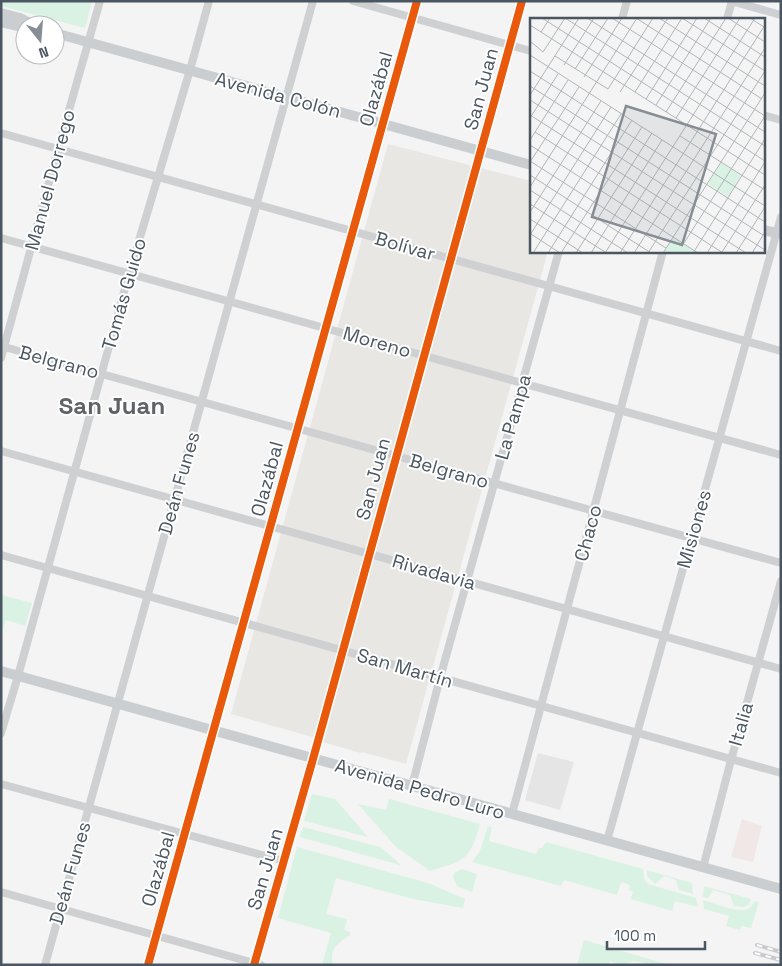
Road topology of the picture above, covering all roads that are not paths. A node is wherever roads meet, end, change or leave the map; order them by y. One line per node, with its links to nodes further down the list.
1 (100, 1): 18 (street, Manuel Dorrego)
2 (209, 1): 21 (street, Tomás Guido)
3 (313, 1): 22 (street, Deán Funes)
4 (353, 1): 12 (street)
5 (417, 1): 12 (street, Olazábal)
6 (522, 1): 19 (street, San Juan)
7 (627, 1): 13 (street)
8 (732, 1): 10 (street); 14 (street)
9 (1, 13): 11 (main road)
10 (781, 15)
11 (15, 17)
12 (413, 18): 19 (street); 25 (street, Olazábal)
13 (622, 18)
14 (727, 18)
15 (1, 22): 16 (main road)
16 (15, 25)
17 (65, 36): 18 (main road, Avenida Colón)
18 (88, 42): 21 (main road, Avenida Colón); 27 (street, Manuel Dorrego)
19 (509, 45): 20 (street); 28 (street, San Juan)
20 (530, 50)
21 (190, 70): 22 (main road, Avenida Colón); 30 (street, Tomás Guido)
22 (287, 97): 25 (main road, Avenida Colón); 31 (street, Deán Funes)
23 (764, 115): 24 (street)
24 (781, 120)
25 (383, 123): 28 (main road, Avenida Colón); 34 (street, Olazábal)
26 (1, 133): 27 (street, Bolívar)
27 (58, 149): 30 (street, Bolívar); 37 (street, Manuel Dorrego)
28 (481, 150): 29 (main road, Avenida Colón); 40 (street, San Juan)
29 (530, 165)
30 (158, 177): 31 (street, Bolívar); 41 (street, Tomás Guido)
31 (256, 204): 34 (street, Bolívar); 43 (street, Deán Funes)
32 (781, 217): 35 (street, Misiones)
33 (764, 230): 35 (main road)
34 (353, 232): 40 (street, Bolívar); 45 (street, Olazábal)
35 (779, 234): 46 (street, Misiones)
36 (1, 238): 37 (street, Moreno)
37 (32, 246): 41 (street, Moreno); 47 (street, Manuel Dorrego)
38 (559, 252): 42 (street, La Pampa)
39 (663, 252): 44 (street, Chaco)
40 (451, 259): 42 (street, Bolívar); 49 (street, San Juan)
41 (129, 274): 43 (street, Moreno); 51 (street, Tomás Guido)
42 (550, 286): 44 (street, Bolívar); 52 (street, La Pampa)
43 (230, 301): 45 (street, Moreno); 53 (street, Deán Funes)
44 (646, 314): 46 (street, Bolívar); 54 (street, Chaco)
45 (326, 328): 49 (street, Moreno); 55 (street, Olazábal)
46 (746, 342): 48 (street, Bolívar); 56 (street, Misiones)
47 (3, 347): 50 (street, Manuel Dorrego); 51 (street, Belgrano)
48 (781, 351)
49 (424, 355): 52 (street, Moreno); 59 (street, San Juan)
50 (1, 358)
51 (101, 374): 53 (street, Belgrano); 60 (street, Tomás Guido)
52 (522, 383): 54 (street, Moreno); 61 (street, La Pampa)
53 (202, 402): 55 (street, Belgrano); 62 (street, Deán Funes)
54 (620, 410): 56 (street, Moreno); 63 (street, Chaco)
55 (297, 428): 59 (street, Belgrano); 64 (street, Olazábal)
56 (719, 438): 58 (street, Moreno); 65 (street, Misiones)
57 (1, 451): 60 (street, Rivadavia)
58 (781, 455)
59 (396, 456): 61 (street, Belgrano); 66 (street, San Juan)
60 (74, 471): 62 (street, Rivadavia); 69 (street, Tomás Guido)
61 (494, 483): 63 (street, Belgrano); 71 (street, La Pampa)
62 (175, 499): 64 (street, Rivadavia); 72 (street, Deán Funes)
63 (594, 511): 65 (street, Belgrano); 73 (street, Chaco)
64 (270, 526): 66 (street, Rivadavia); 74 (street, Olazábal)
65 (691, 538): 68 (street, Belgrano); 75 (street, Misiones)
66 (369, 554): 71 (street, Rivadavia); 76 (street, San Juan)
67 (1, 555): 69 (street, San Martín)
68 (781, 563)
69 (48, 568): 72 (street, San Martín); 80 (street, Tomás Guido)
70 (781, 581): 77 (street, Italia)
71 (467, 582): 73 (street, Rivadavia); 81 (street, La Pampa)
72 (148, 596): 74 (street, San Martín); 82 (street, Deán Funes)
73 (567, 609): 75 (street, Rivadavia); 83 (street, Chaco)
74 (244, 623): 76 (street, San Martín); 84 (street, Olazábal)
75 (664, 636): 77 (street, Rivadavia); 86 (street, Misiones)
76 (343, 650): 81 (street, San Martín); 87 (street, San Juan)
77 (758, 662): 78 (street, Rivadavia); 88 (street, Italia)
78 (781, 669)
79 (1, 671): 80 (main road, Avenida Pedro Luro)
80 (18, 676): 82 (main road, Avenida Pedro Luro); 85 (street, Tomás Guido)
81 (440, 678): 83 (street, San Martín); 91 (street, La Pampa)
82 (117, 704): 84 (main road, Avenida Pedro Luro); 92 (street, Deán Funes)
83 (541, 706): 86 (street, San Martín); 93 (street, Chaco)
84 (214, 731): 87 (main road, Avenida Pedro Luro); 94 (street, Olazábal)
85 (1, 733)
86 (636, 733): 88 (street, San Martín); 95 (street, Misiones)
87 (313, 759): 91 (main road, Avenida Pedro Luro); 96 (street, San Juan)
88 (731, 760): 89 (street, San Martín); 97 (street, Italia)
89 (781, 774)
90 (1, 784): 92 (street)
91 (412, 786): 93 (main road, Avenida Pedro Luro)
92 (88, 808): 94 (street); 100 (street, Deán Funes)
93 (512, 814): 95 (main road, Avenida Pedro Luro)
94 (184, 834): 96 (street); 101 (street, Olazábal)
95 (607, 841): 97 (main road, Avenida Pedro Luro)
96 (284, 862): 102 (street, San Juan)
97 (703, 868): 98 (main road, Avenida Pedro Luro)
98 (781, 889)
99 (1, 892): 100 (street)
100 (60, 909): 101 (street); 103 (street, Deán Funes)
101 (156, 936): 102 (street); 104 (street, Olazábal)
102 (256, 964)
103 (45, 965)
104 (148, 965)

